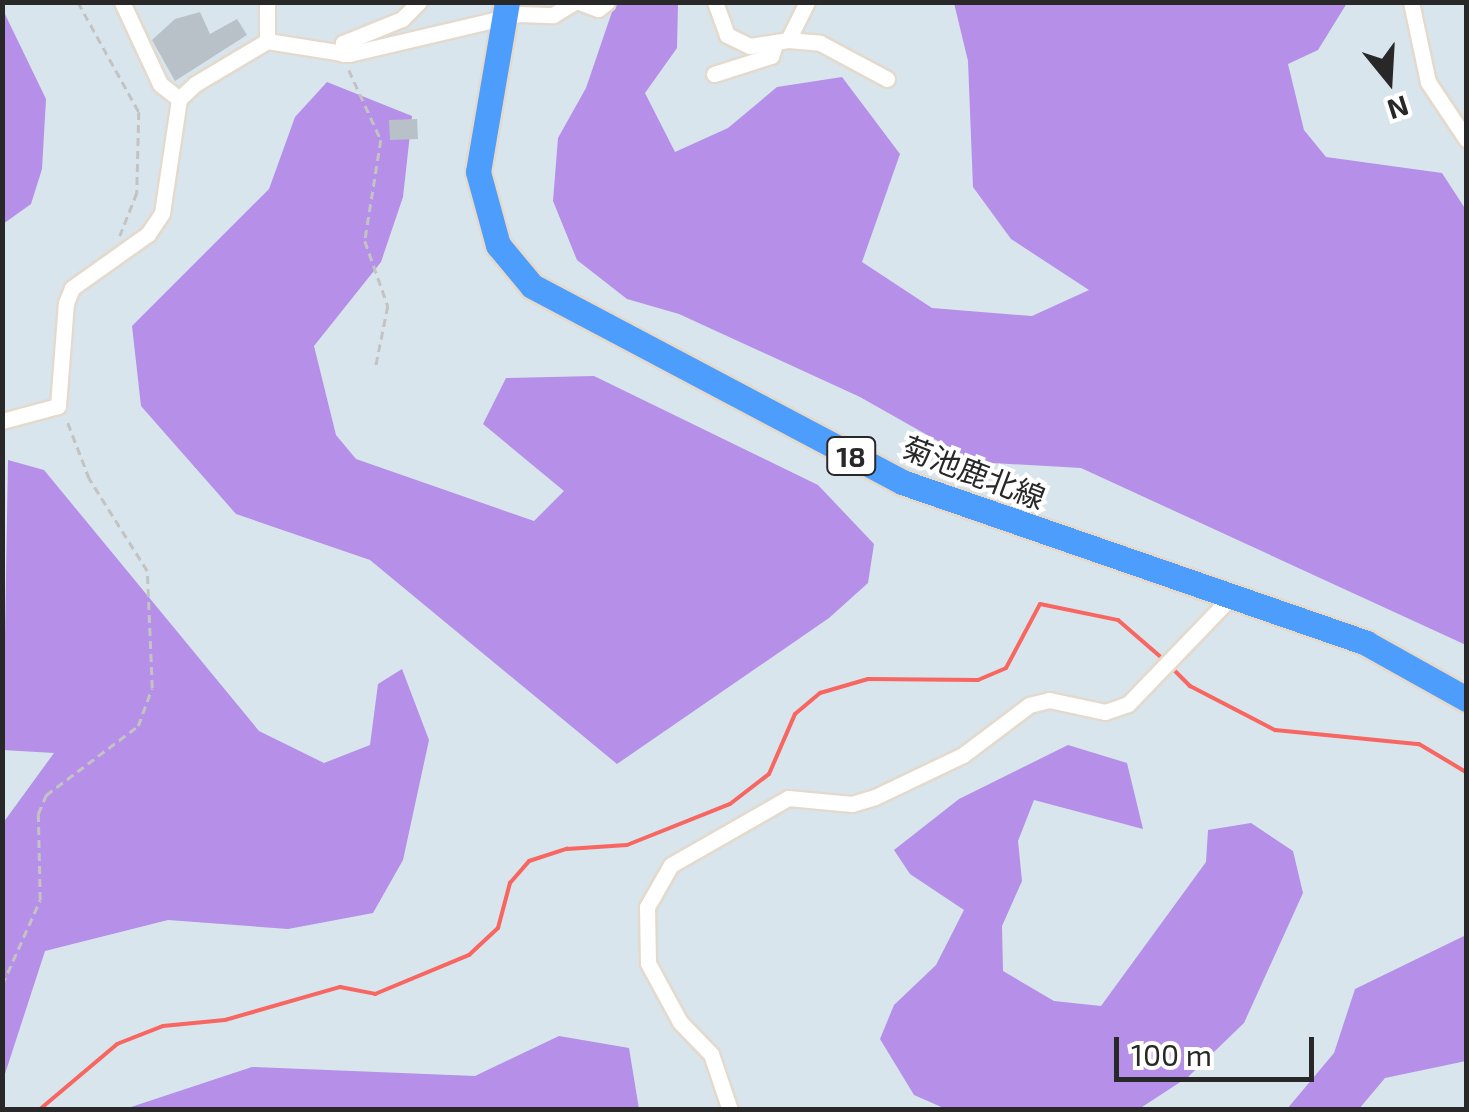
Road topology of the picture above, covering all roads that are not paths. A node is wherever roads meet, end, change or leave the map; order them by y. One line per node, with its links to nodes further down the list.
1 (122, 2): 15 (street)
2 (266, 2): 10 (street)
3 (419, 2): 12 (street)
4 (577, 2): 5 (street); 9 (street)
5 (608, 2)
6 (715, 2): 11 (street)
7 (807, 2): 11 (street)
8 (1411, 2): 16 (street)
9 (507, 10): 12 (street); 18 (main road, 菊池鹿北線 / 18)
10 (267, 41): 12 (street); 15 (street)
11 (781, 42): 13 (street); 14 (street)
12 (342, 54)
13 (714, 74)
14 (887, 79)
15 (179, 99): 17 (street)
16 (1466, 139)
17 (2, 421)
18 (1231, 597): 19 (main road, 菊池鹿北線 / 18); 20 (street)
19 (1466, 700)
20 (730, 1110)

